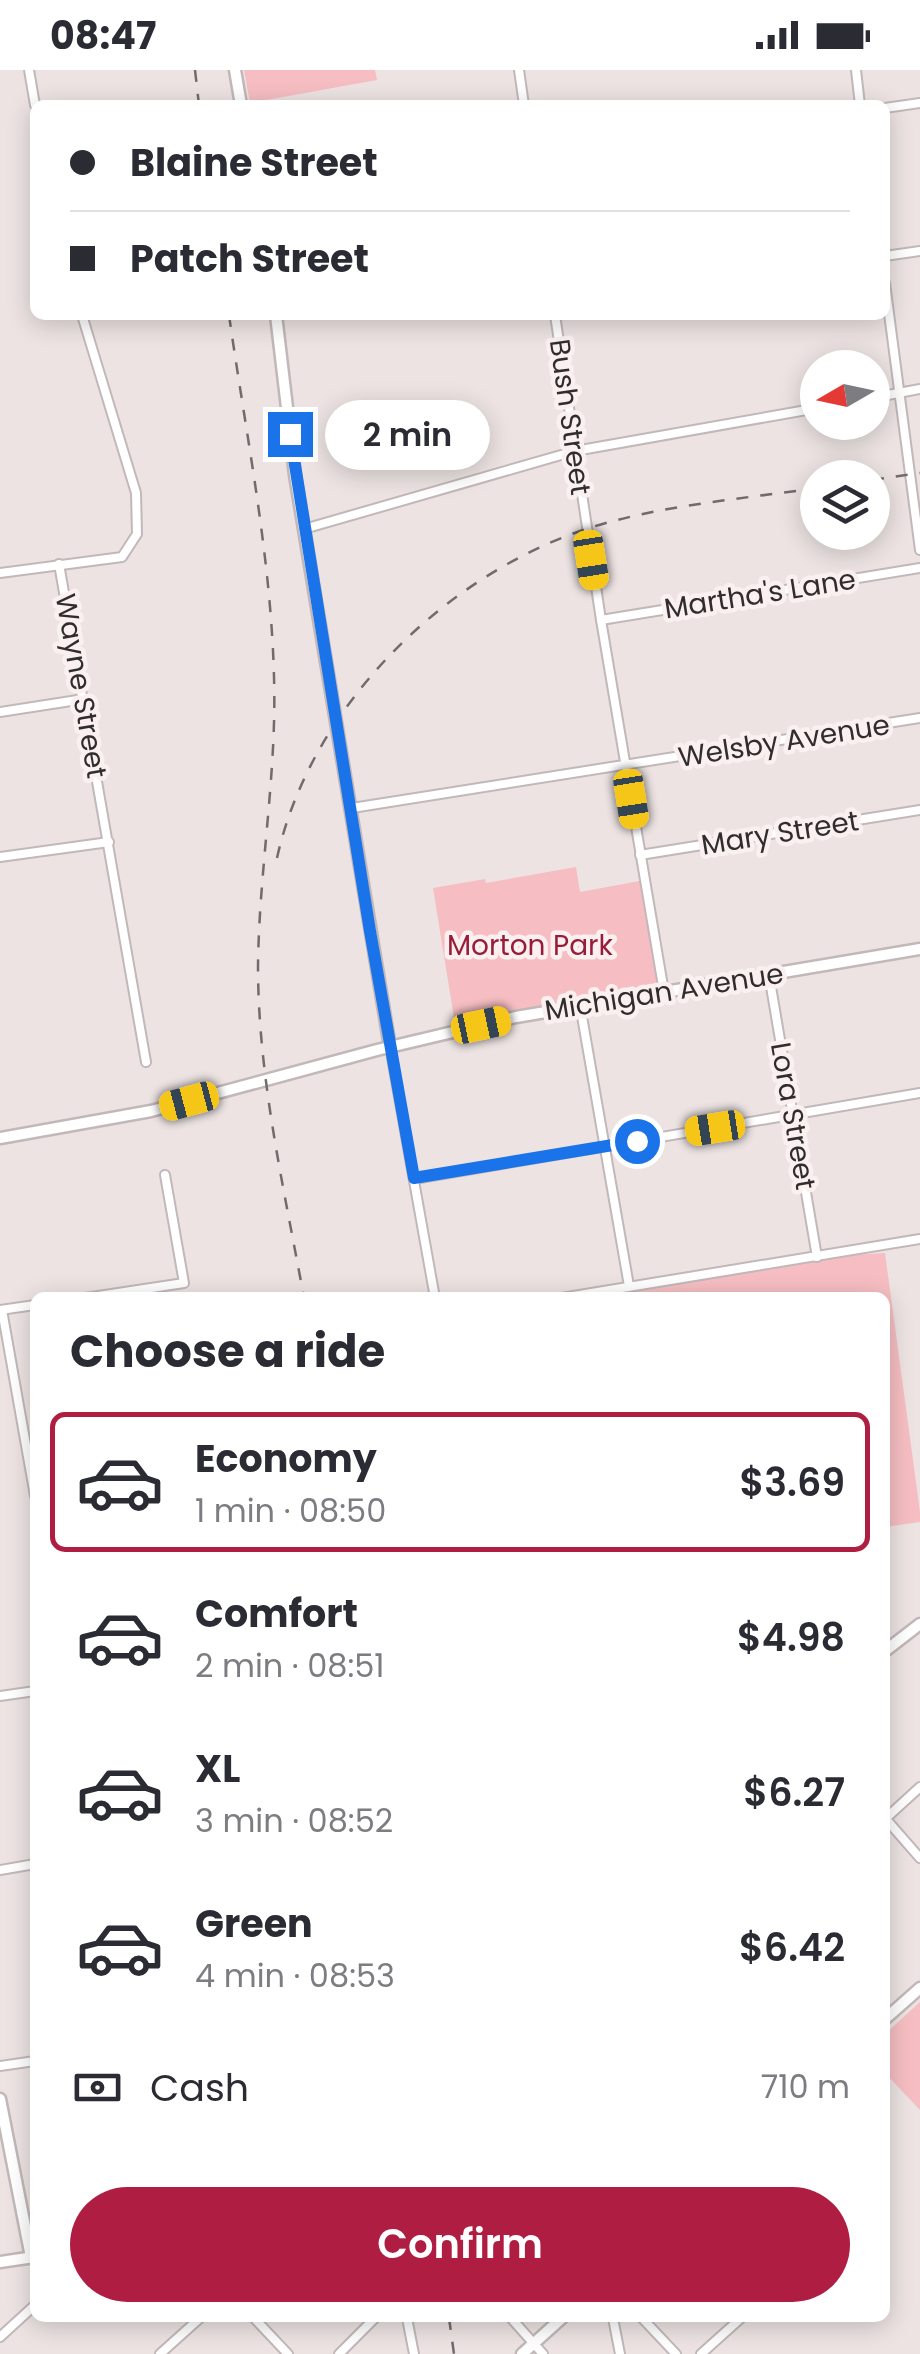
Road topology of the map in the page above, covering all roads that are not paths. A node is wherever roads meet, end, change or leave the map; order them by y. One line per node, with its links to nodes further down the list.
1 (29, 70): 5 (street)
2 (235, 70): 6 (street)
3 (520, 70): 7 (street)
4 (856, 70): 8 (street)
5 (34, 100)
6 (240, 100)
7 (523, 100)
8 (859, 100)
9 (920, 103): 10 (street)
10 (890, 107)
11 (920, 251): 12 (street)
12 (890, 255)
13 (84, 320): 24 (street, Wayne Street)
14 (277, 320): 22 (street)
15 (556, 320): 21 (street, Bush Street)
16 (890, 320): 18 (street)
17 (920, 390): 18 (street)
18 (900, 393): 19 (street); 23 (street)
19 (890, 395)
20 (800, 411): 21 (street)
21 (575, 452): 22 (street); 27 (street, Bush Street)
22 (304, 529): 32 (street)
23 (920, 550)
24 (59, 564): 26 (street); 28 (street, Wayne Street)
25 (920, 568): 27 (street, Martha's Lane)
26 (0, 573)
27 (601, 620): 31 (street, Bush Street)
28 (84, 700): 29 (street); 34 (street, Wayne Street)
29 (0, 712)
30 (920, 718): 31 (street, Welsby Avenue)
31 (626, 766): 32 (street, Welsby Avenue); 35 (street, Bush Street)
32 (352, 808): 41 (street)
33 (920, 810): 35 (street, Mary Street)
34 (109, 842): 36 (street); 42 (street, Wayne Street)
35 (640, 856): 39 (street, Bush Street)
36 (0, 858)
37 (920, 949): 38 (street, Michigan Avenue)
38 (769, 975): 39 (street, Michigan Avenue); 44 (street, Lora Street)
39 (664, 992): 40 (street, Michigan Avenue)
40 (580, 1005): 41 (street, Michigan Avenue); 46 (street)
41 (390, 1047): 45 (street, Michigan Avenue); 48 (street)
42 (146, 1062)
43 (920, 1093): 44 (street)
44 (793, 1114): 46 (street); 50 (street, Lora Street)
45 (0, 1138)
46 (604, 1146): 48 (street); 52 (street)
47 (165, 1174): 51 (street)
48 (414, 1178): 55 (street)
49 (920, 1238): 50 (street)
50 (817, 1257): 52 (street)
51 (159, 1286): 53 (street); 54 (street)
52 (628, 1286): 56 (street)
53 (122, 1292)
54 (160, 1292)
55 (434, 1292)
56 (594, 1292)
57 (30, 1306): 58 (street)
58 (1, 1310): 59 (street)
59 (30, 1469)
60 (920, 1624): 61 (street)
61 (890, 1647)
62 (30, 1692): 63 (street)
63 (0, 1696)
64 (920, 1787): 65 (street)
65 (890, 1814)
66 (890, 1825): 67 (street)
67 (920, 1858)
68 (30, 1865): 69 (street)
69 (0, 1870)
70 (920, 1988): 71 (street)
71 (890, 2015)
72 (30, 2062): 73 (street)
73 (0, 2066)
74 (0, 2099): 75 (street)
75 (30, 2243)
76 (30, 2257): 77 (street)
77 (0, 2262)
78 (30, 2310): 88 (street)
79 (196, 2322): 90 (street)
80 (258, 2322): 91 (street)
81 (372, 2322): 92 (street)
82 (408, 2322): 93 (street)
83 (515, 2322): 89 (street)
84 (558, 2322): 89 (street)
85 (614, 2322): 96 (street)
86 (646, 2322): 97 (street)
87 (736, 2322): 98 (street)
88 (0, 2337)
89 (534, 2344): 94 (street); 95 (street)
90 (160, 2354)
91 (288, 2354)
92 (339, 2354)
93 (414, 2354)
94 (522, 2354)
95 (543, 2354)
96 (620, 2354)
97 (676, 2354)
98 (700, 2354)

